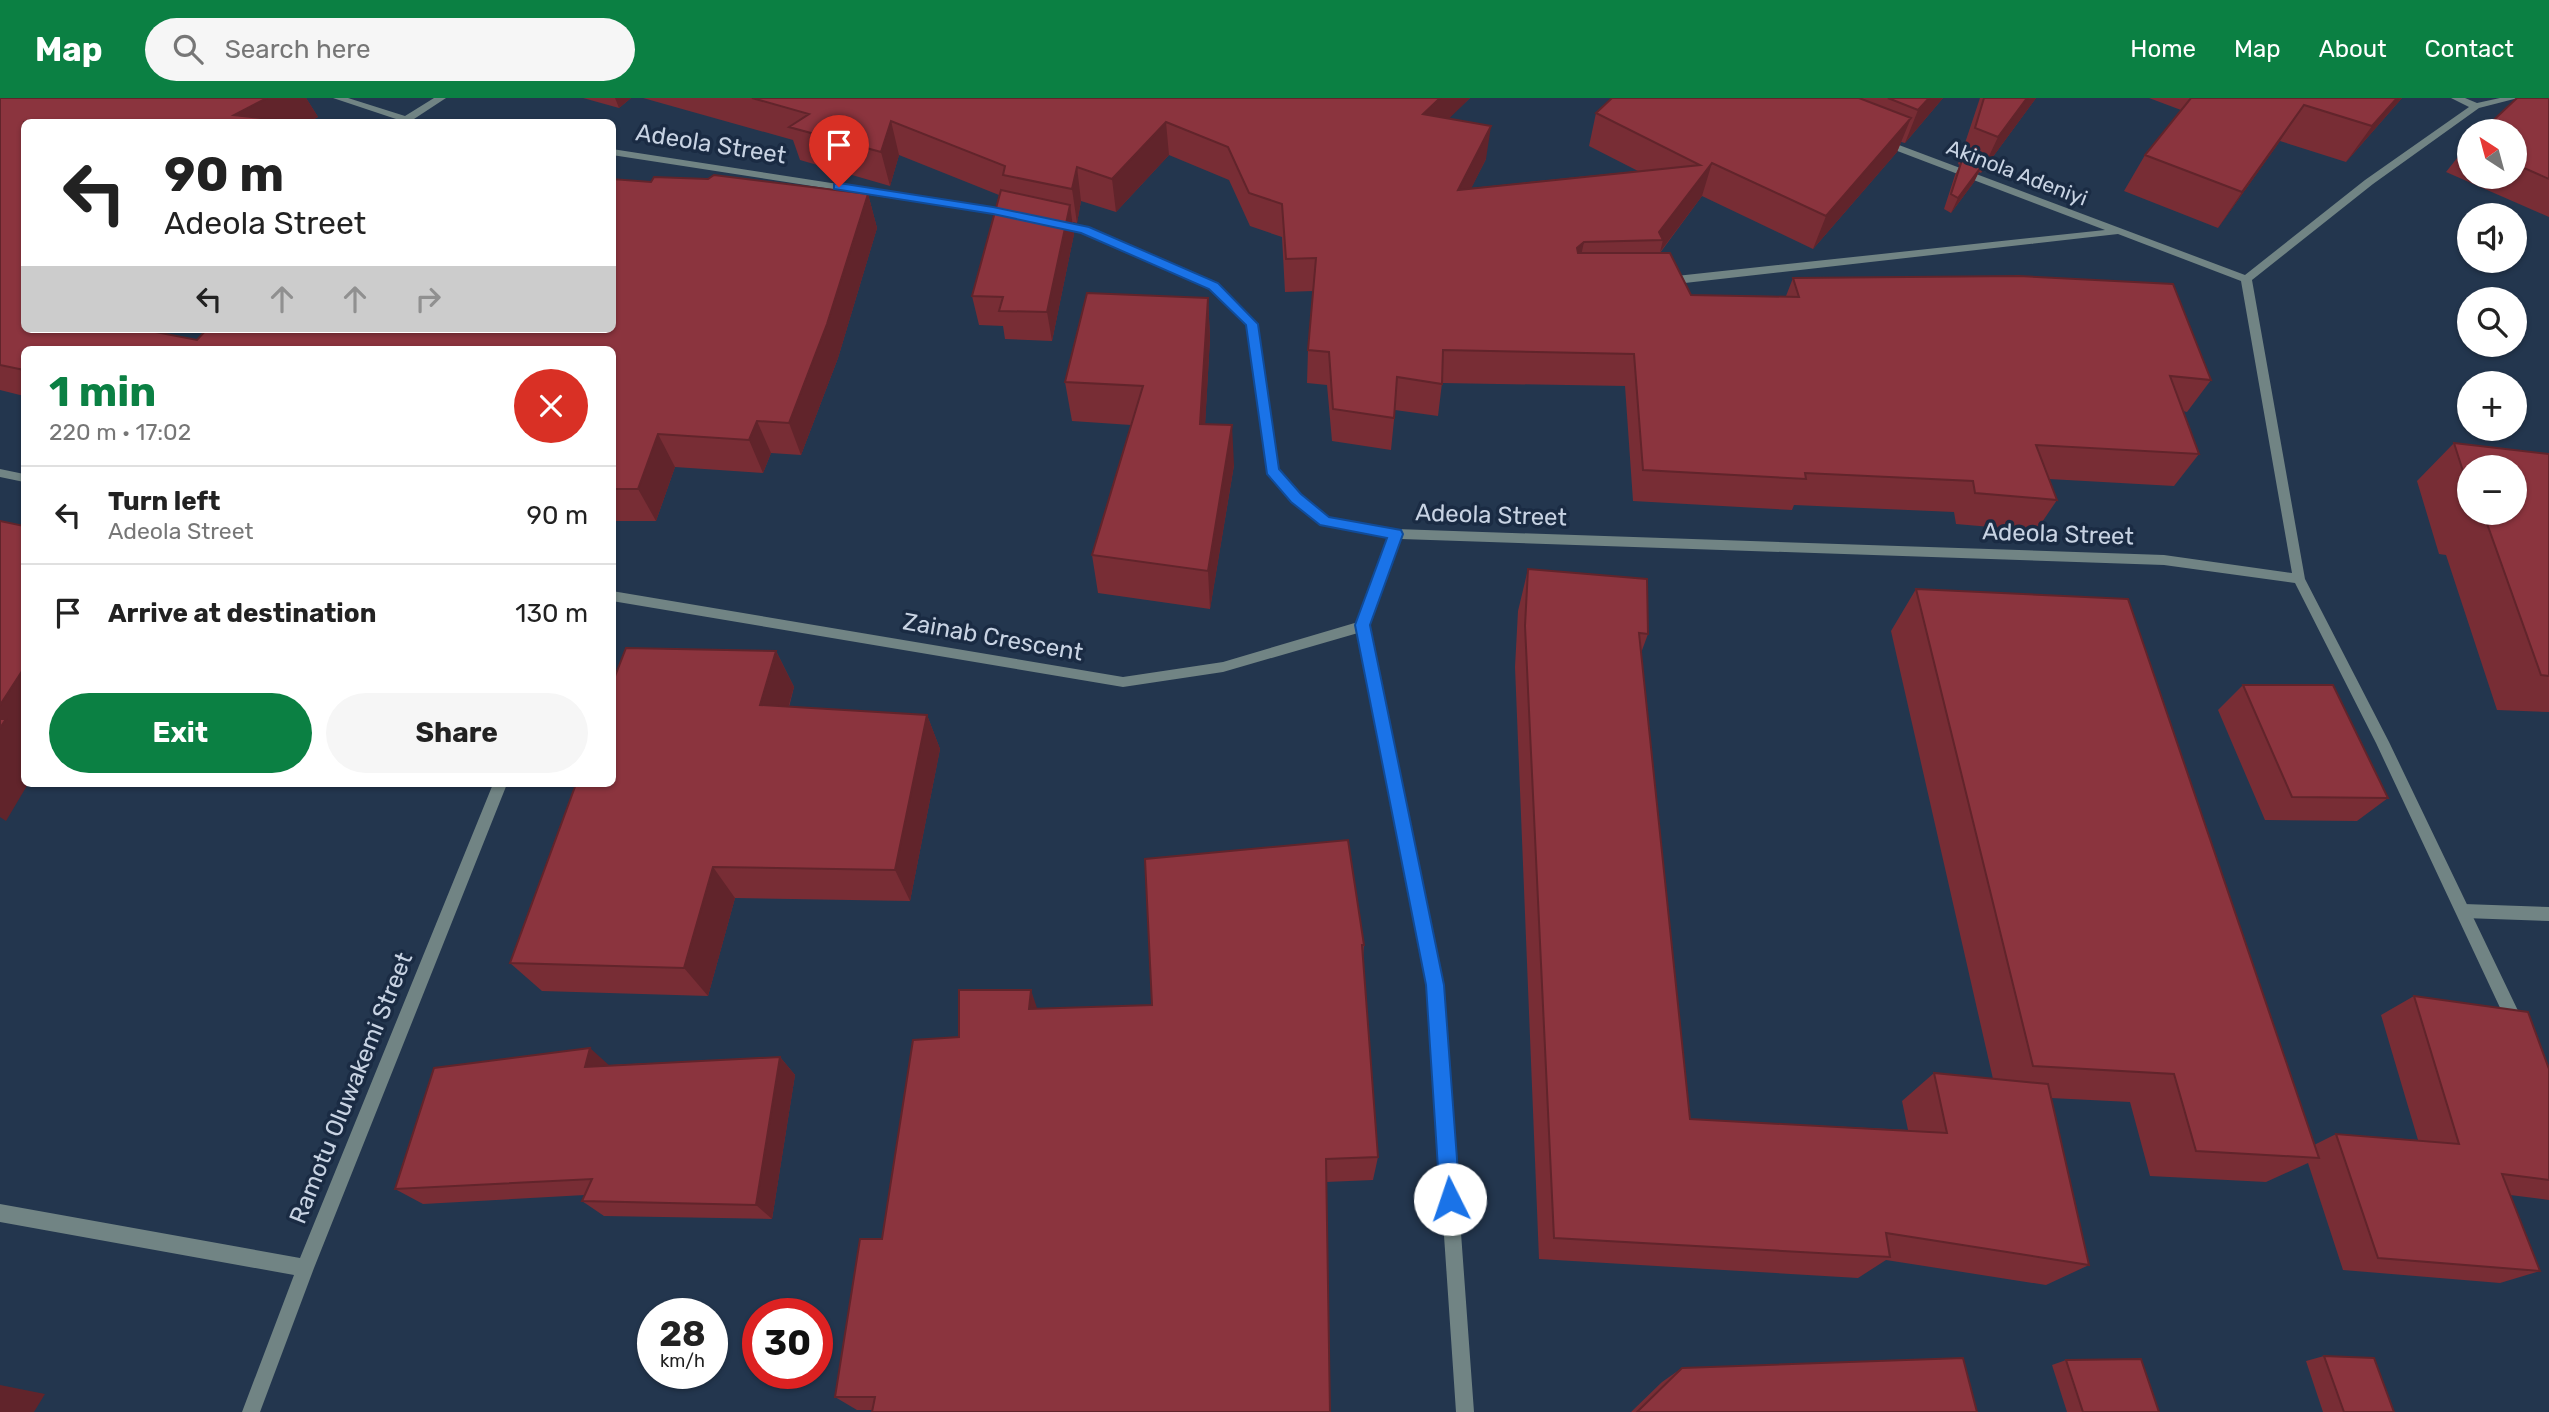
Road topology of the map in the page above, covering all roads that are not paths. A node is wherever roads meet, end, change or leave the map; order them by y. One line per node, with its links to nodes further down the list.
1 (338, 98): 6 (street)
2 (441, 98): 7 (street)
3 (2456, 98): 5 (street)
4 (2513, 98): 5 (street)
5 (2476, 106): 13 (street)
6 (399, 119)
7 (412, 119)
8 (1868, 136): 12 (street, Akinola Adeniyi)
9 (616, 153): 10 (street, Adeola Street)
10 (1019, 216)
11 (1045, 221): 17 (street, Adeola Street)
12 (2114, 232): 13 (street, Akinola Adeniyi); 14 (street)
13 (2246, 279): 18 (street)
14 (1657, 282)
15 (0, 473): 16 (street)
16 (21, 477)
17 (1396, 534): 18 (street, Adeola Street); 20 (street)
18 (2299, 579): 22 (street)
19 (616, 597): 20 (street, Zainab Crescent)
20 (1363, 625): 28 (street)
21 (499, 787): 26 (street, Ramotu Oluwakemi Street)
22 (2464, 911): 23 (street); 24 (street)
23 (2549, 914)
24 (2521, 1033)
25 (0, 1213): 26 (street)
26 (305, 1268): 27 (street, Ramotu Oluwakemi Street)
27 (251, 1412)
28 (1465, 1412)

